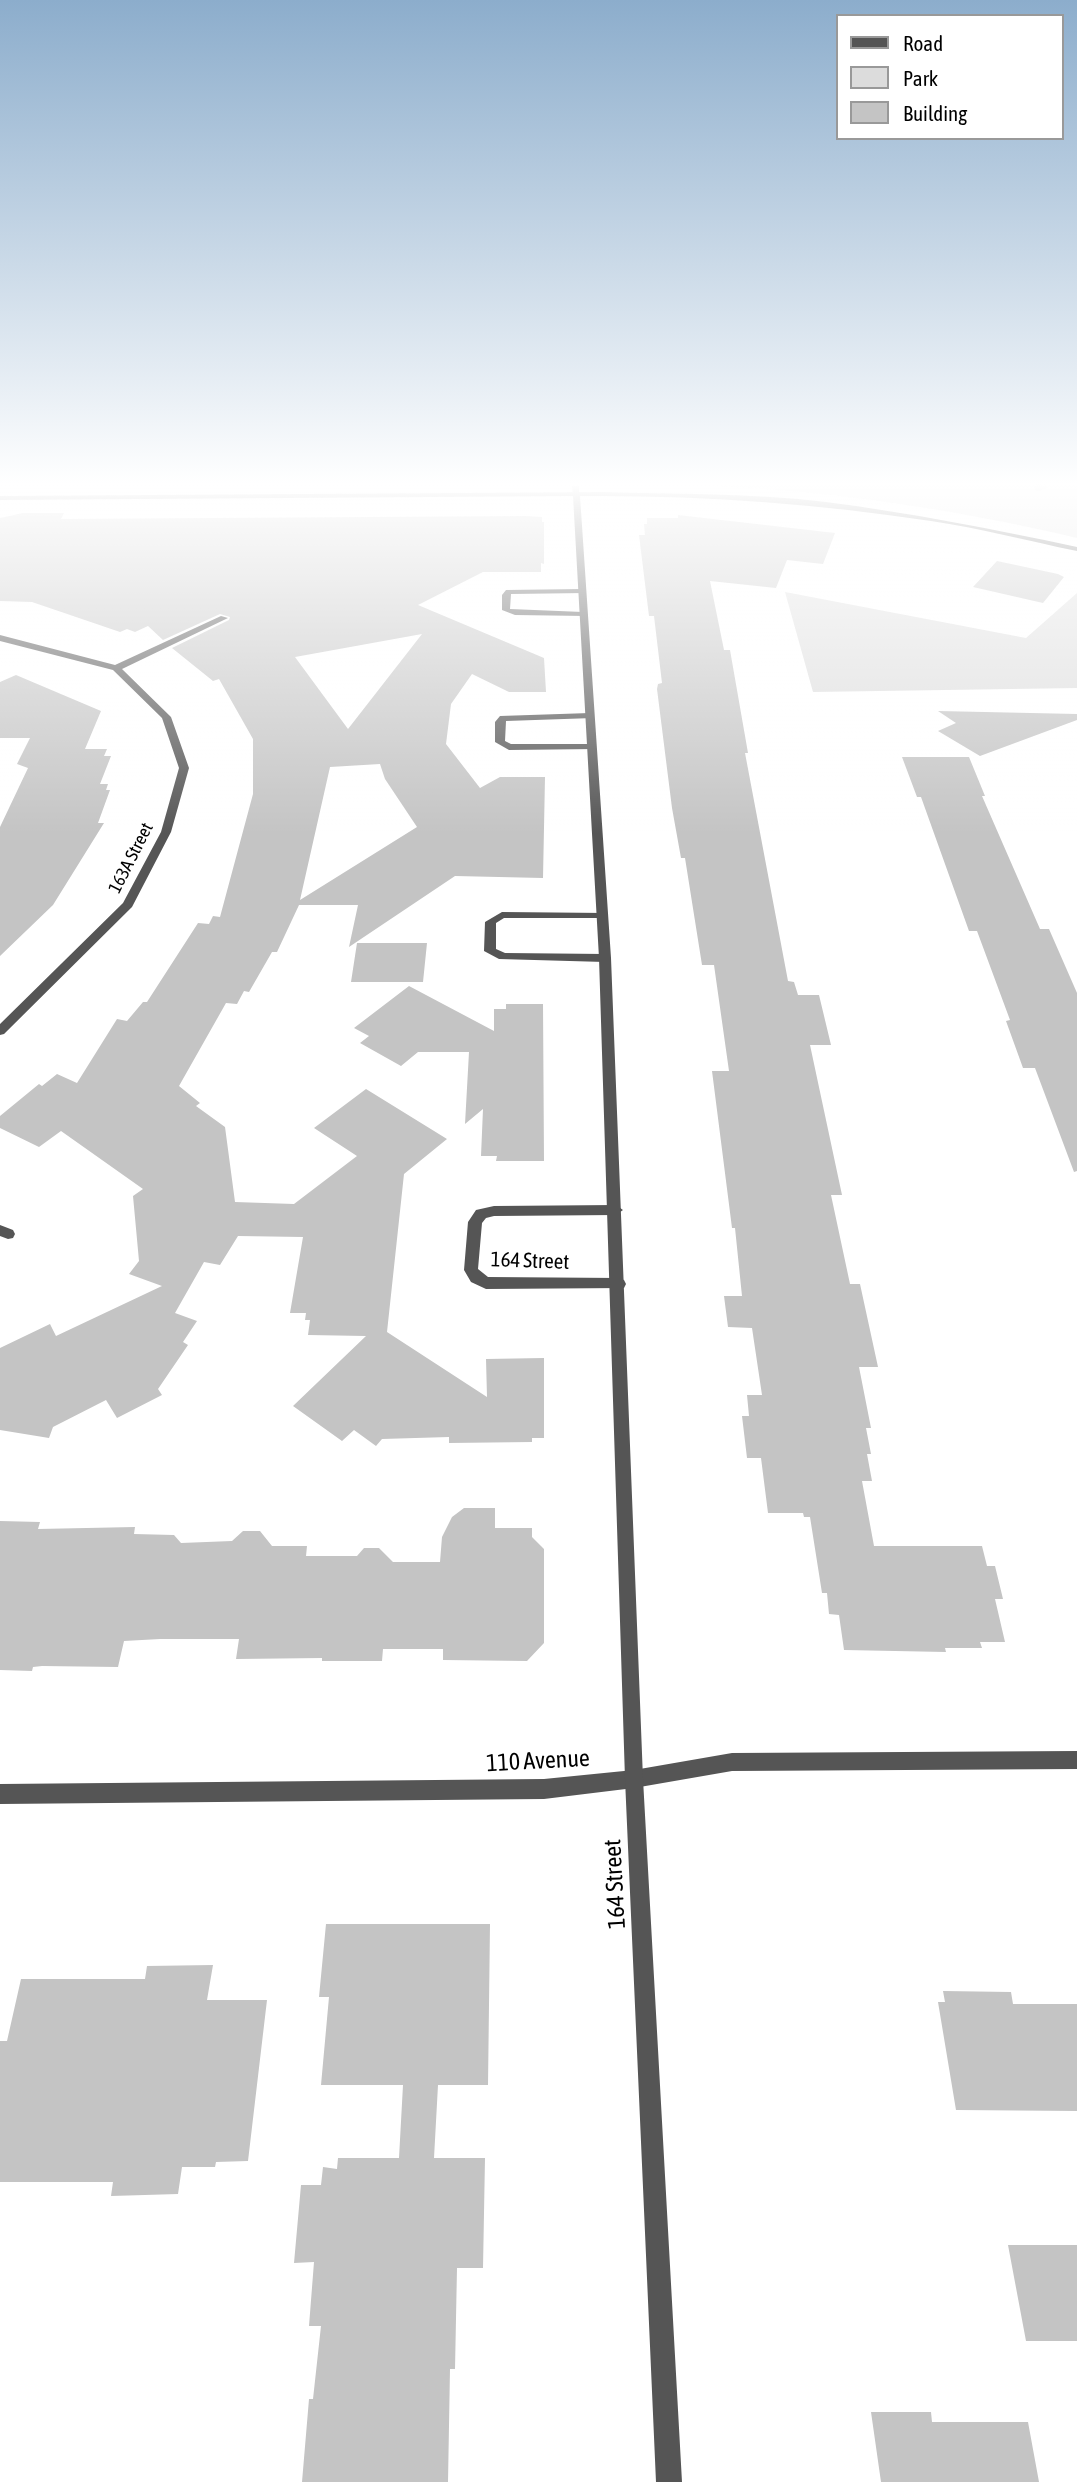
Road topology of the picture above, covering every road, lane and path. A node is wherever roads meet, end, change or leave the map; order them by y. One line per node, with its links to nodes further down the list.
1 (506, 602): 3 (street)
2 (582, 602): 3 (street, 164 Street)
3 (583, 614): 7 (street, 164 Street)
4 (224, 618): 6 (street)
5 (0, 638): 6 (street)
6 (116, 667): 11 (street, 163A Street)
7 (590, 716): 8 (street, 164 Street); 8 (street)
8 (593, 747): 9 (street, 164 Street)
9 (602, 915): 10 (street, 164 Street); 10 (street)
10 (605, 958): 12 (street, 164 Street)
11 (0, 1031)
12 (616, 1210): 13 (street, 164 Street); 13 (street, 164 Street)
13 (619, 1284): 15 (street, 164 Street)
14 (1077, 1760): 15 (street, 110 Avenue)
15 (634, 1779): 16 (street, 110 Avenue); 17 (street, 164 Street)
16 (0, 1794)
17 (669, 2482)

